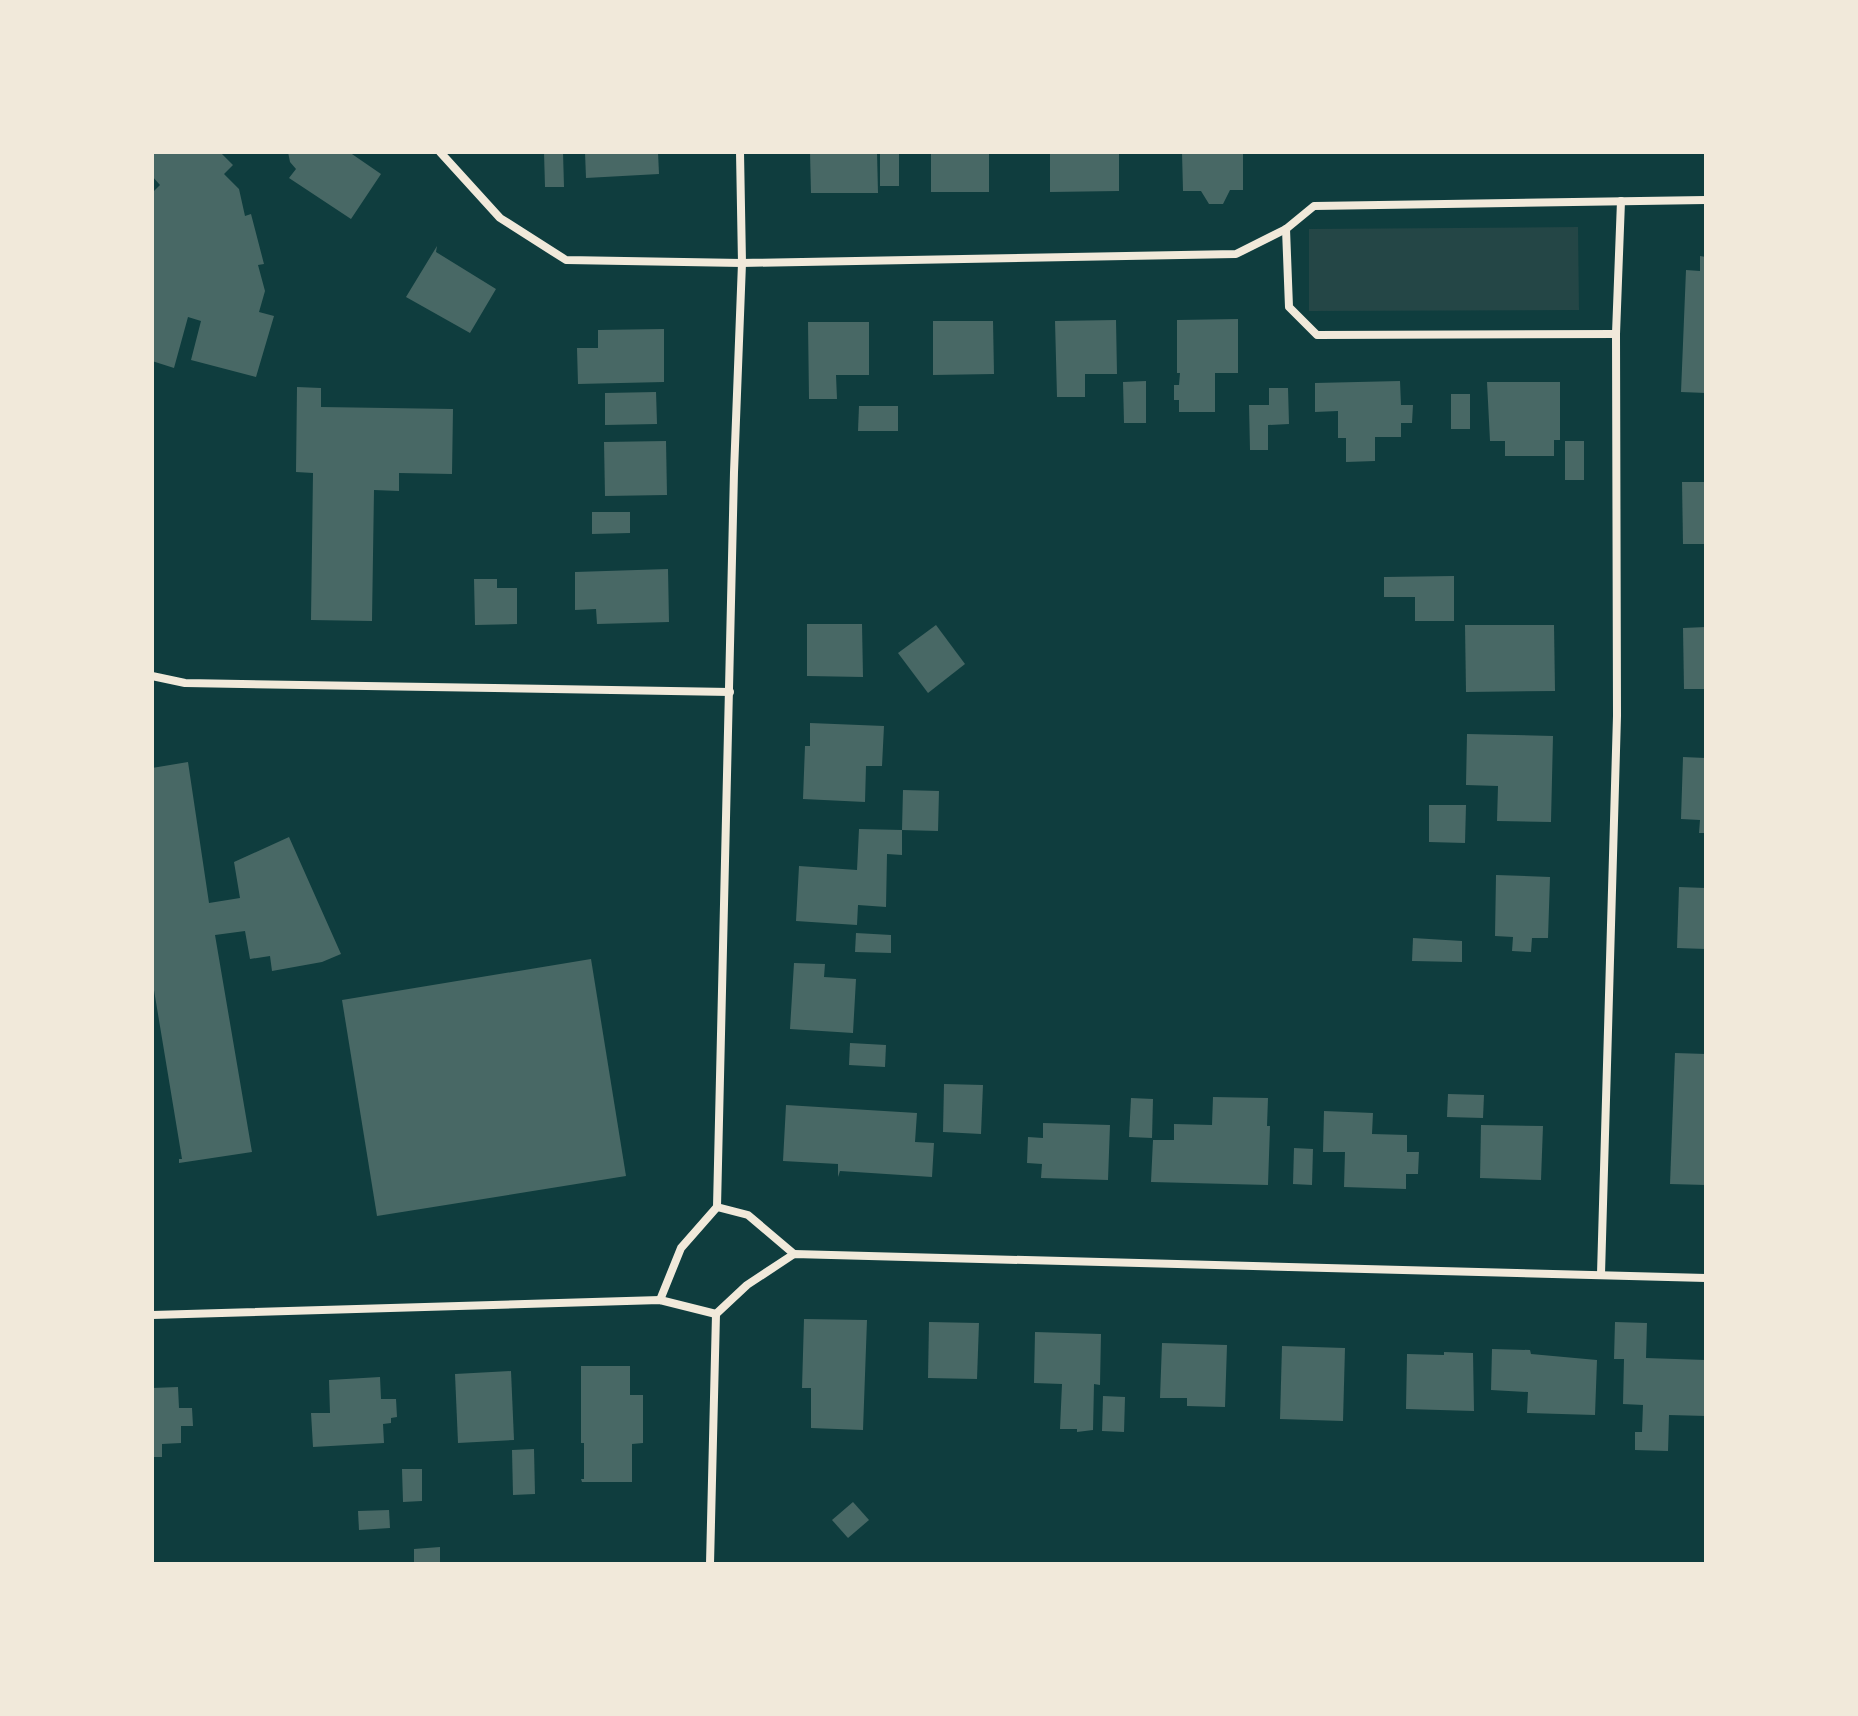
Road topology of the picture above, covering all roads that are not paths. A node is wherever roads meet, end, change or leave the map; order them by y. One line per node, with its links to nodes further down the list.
1 (440, 152): 6 (street)
2 (740, 152): 6 (street)
3 (1706, 200): 4 (street)
4 (1621, 201): 5 (street); 7 (street)
5 (1286, 229): 6 (street); 7 (street)
6 (742, 263): 9 (street)
7 (1616, 334): 12 (street)
8 (152, 676): 9 (street)
9 (730, 692): 10 (street)
10 (717, 1207): 11 (street); 14 (street)
11 (794, 1254): 12 (street); 15 (street)
12 (1601, 1274): 13 (street)
13 (1706, 1278)
14 (660, 1300): 15 (street); 16 (street)
15 (716, 1314): 17 (street)
16 (152, 1315)
17 (710, 1564)

